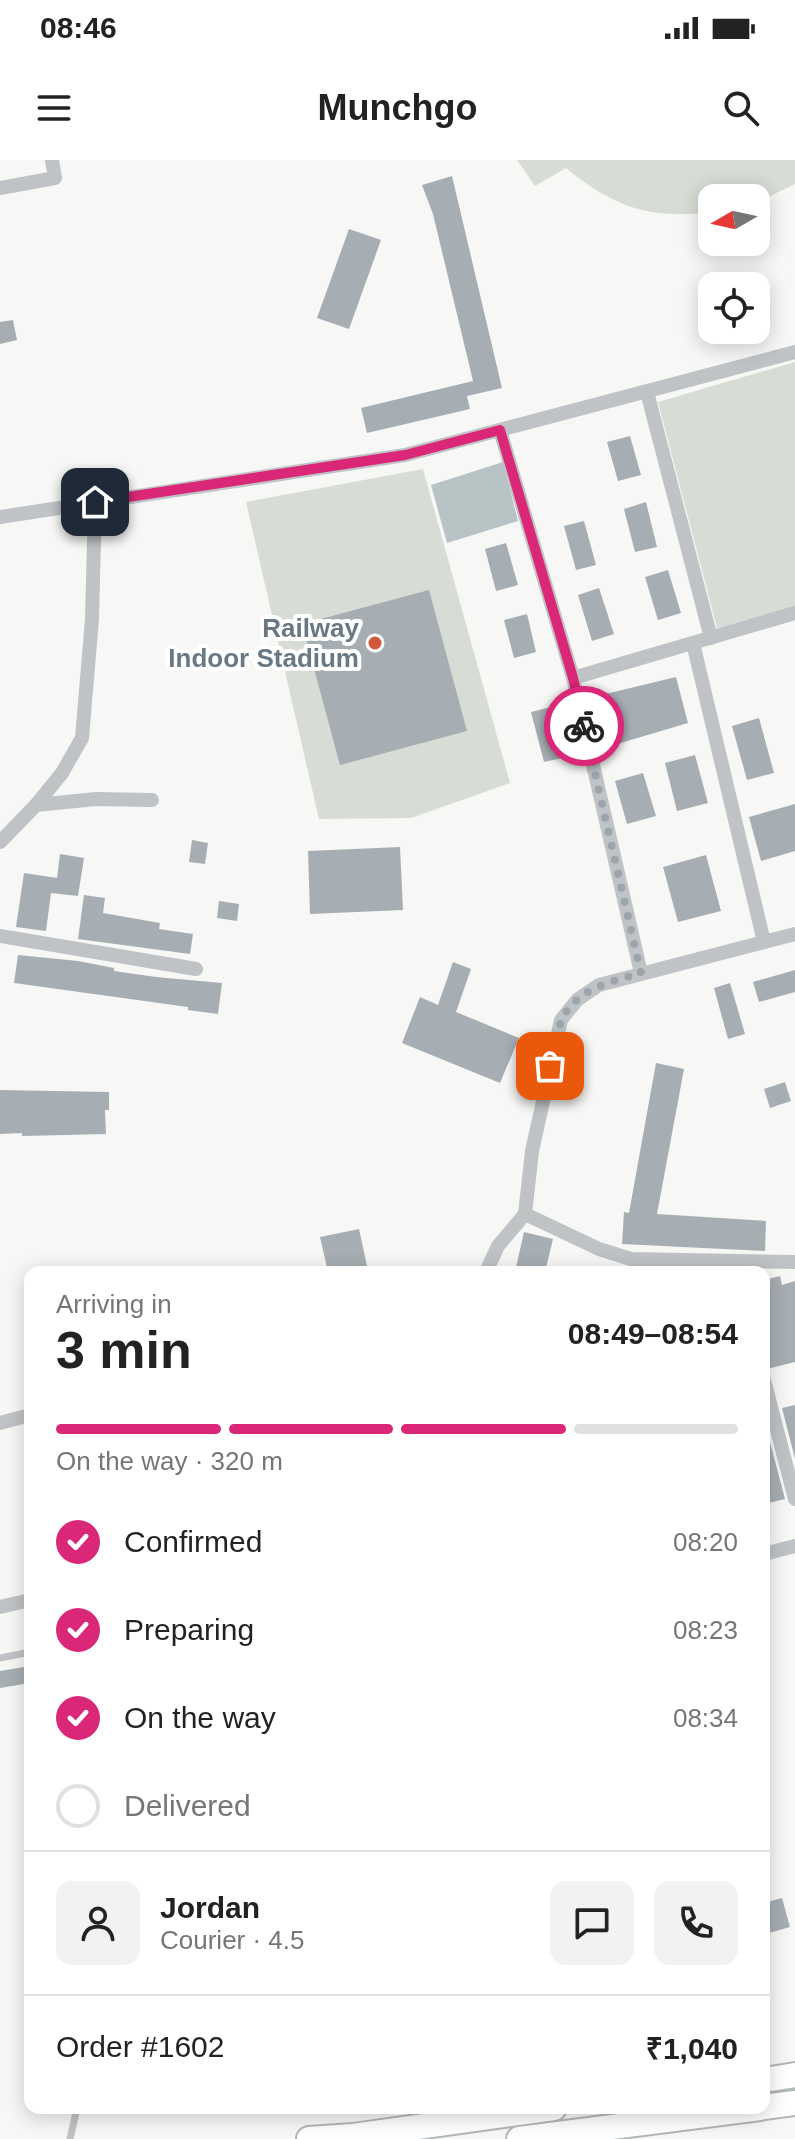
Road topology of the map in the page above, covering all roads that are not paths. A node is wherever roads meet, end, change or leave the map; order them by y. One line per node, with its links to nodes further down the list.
1 (52, 160): 2 (street)
2 (0, 188)
3 (795, 352): 4 (street)
4 (647, 392): 5 (street); 9 (street)
5 (500, 430): 6 (street); 11 (street)
6 (95, 502): 7 (street); 13 (street)
7 (2, 513)
8 (795, 613): 9 (street)
9 (711, 638): 10 (street)
10 (693, 643): 11 (street); 17 (street)
11 (573, 678): 19 (street)
12 (152, 800): 13 (street)
13 (36, 805): 14 (street)
14 (0, 842)
15 (795, 934): 17 (street)
16 (0, 936): 18 (street)
17 (764, 942): 19 (street)
18 (196, 969)
19 (641, 973): 20 (street)
20 (525, 1214): 22 (street); 23 (street)
21 (795, 1262): 23 (street)
22 (489, 1266)
23 (730, 1266)
24 (770, 1403): 27 (street)
25 (24, 1417): 26 (street)
26 (0, 1423)
27 (795, 1499)
28 (795, 1546): 29 (street)
29 (770, 1552)
30 (24, 1601): 31 (street)
31 (0, 1607)
32 (24, 1653): 33 (lane)
33 (0, 1658)
34 (795, 2075): 35 (main road)
35 (770, 2079)
36 (795, 2103): 37 (main road)
37 (770, 2107)
38 (76, 2114): 42 (lane)
39 (508, 2114): 43 (main road); 44 (main road)
40 (724, 2114): 41 (main road)
41 (592, 2135): 45 (main road)
42 (70, 2139)
43 (309, 2139)
44 (512, 2139)
45 (519, 2139)

